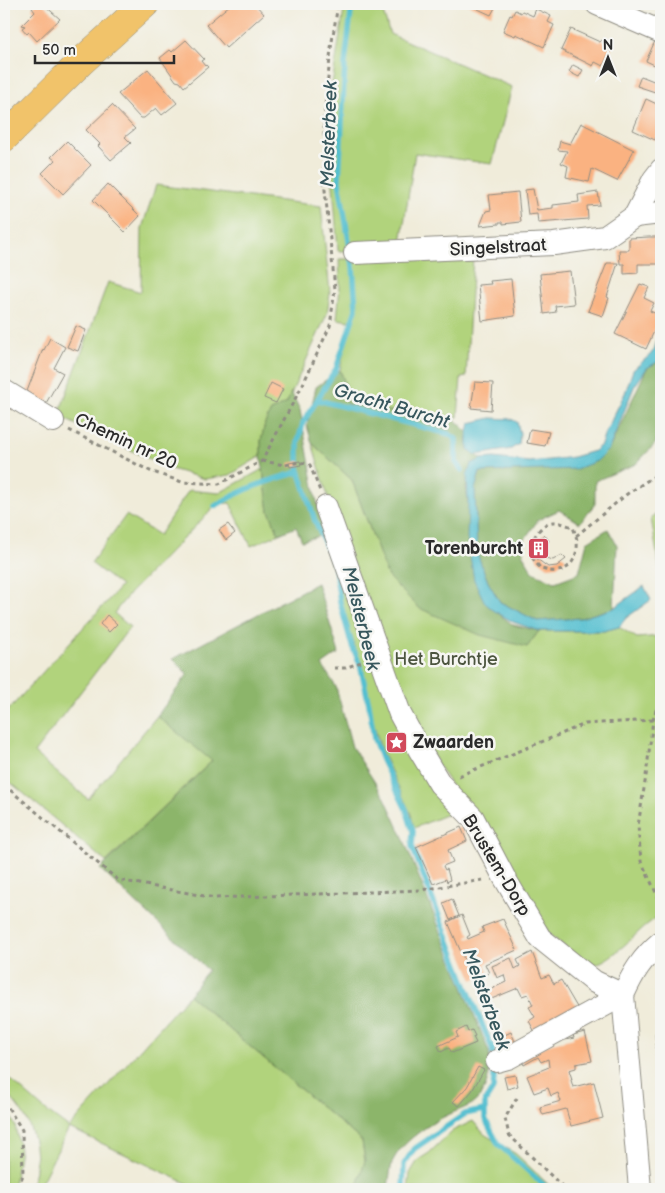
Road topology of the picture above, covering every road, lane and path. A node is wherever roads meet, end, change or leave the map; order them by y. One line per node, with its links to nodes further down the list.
1 (144, 4): 5 (main road)
2 (338, 4): 12 (path)
3 (597, 4): 4 (street)
4 (661, 32)
5 (4, 138)
6 (661, 170): 8 (street, Singelstraat)
7 (661, 213): 8 (street, Singelstraat)
8 (635, 216): 9 (street, Singelstraat)
9 (355, 254)
10 (4, 391): 11 (street)
11 (53, 421): 12 (path, Chemin nr 20)
12 (262, 461): 14 (path)
13 (661, 477): 15 (path)
14 (326, 507): 16 (street)
15 (576, 536): 15 (path)
16 (369, 658): 17 (path); 20 (street, Brustem-Dorp)
17 (334, 668)
18 (661, 694): 19 (path)
19 (652, 720): 20 (path); 23 (path)
20 (440, 784): 22 (street, Brustem-Dorp)
21 (4, 785): 22 (path)
22 (504, 877): 25 (street, Brustem-Dorp)
23 (661, 903)
24 (661, 942): 25 (street)
25 (623, 995): 26 (street); 31 (street)
26 (497, 1061)
27 (517, 1098): 30 (path)
28 (4, 1101): 29 (path)
29 (17, 1189)
30 (565, 1189)
31 (640, 1189)

